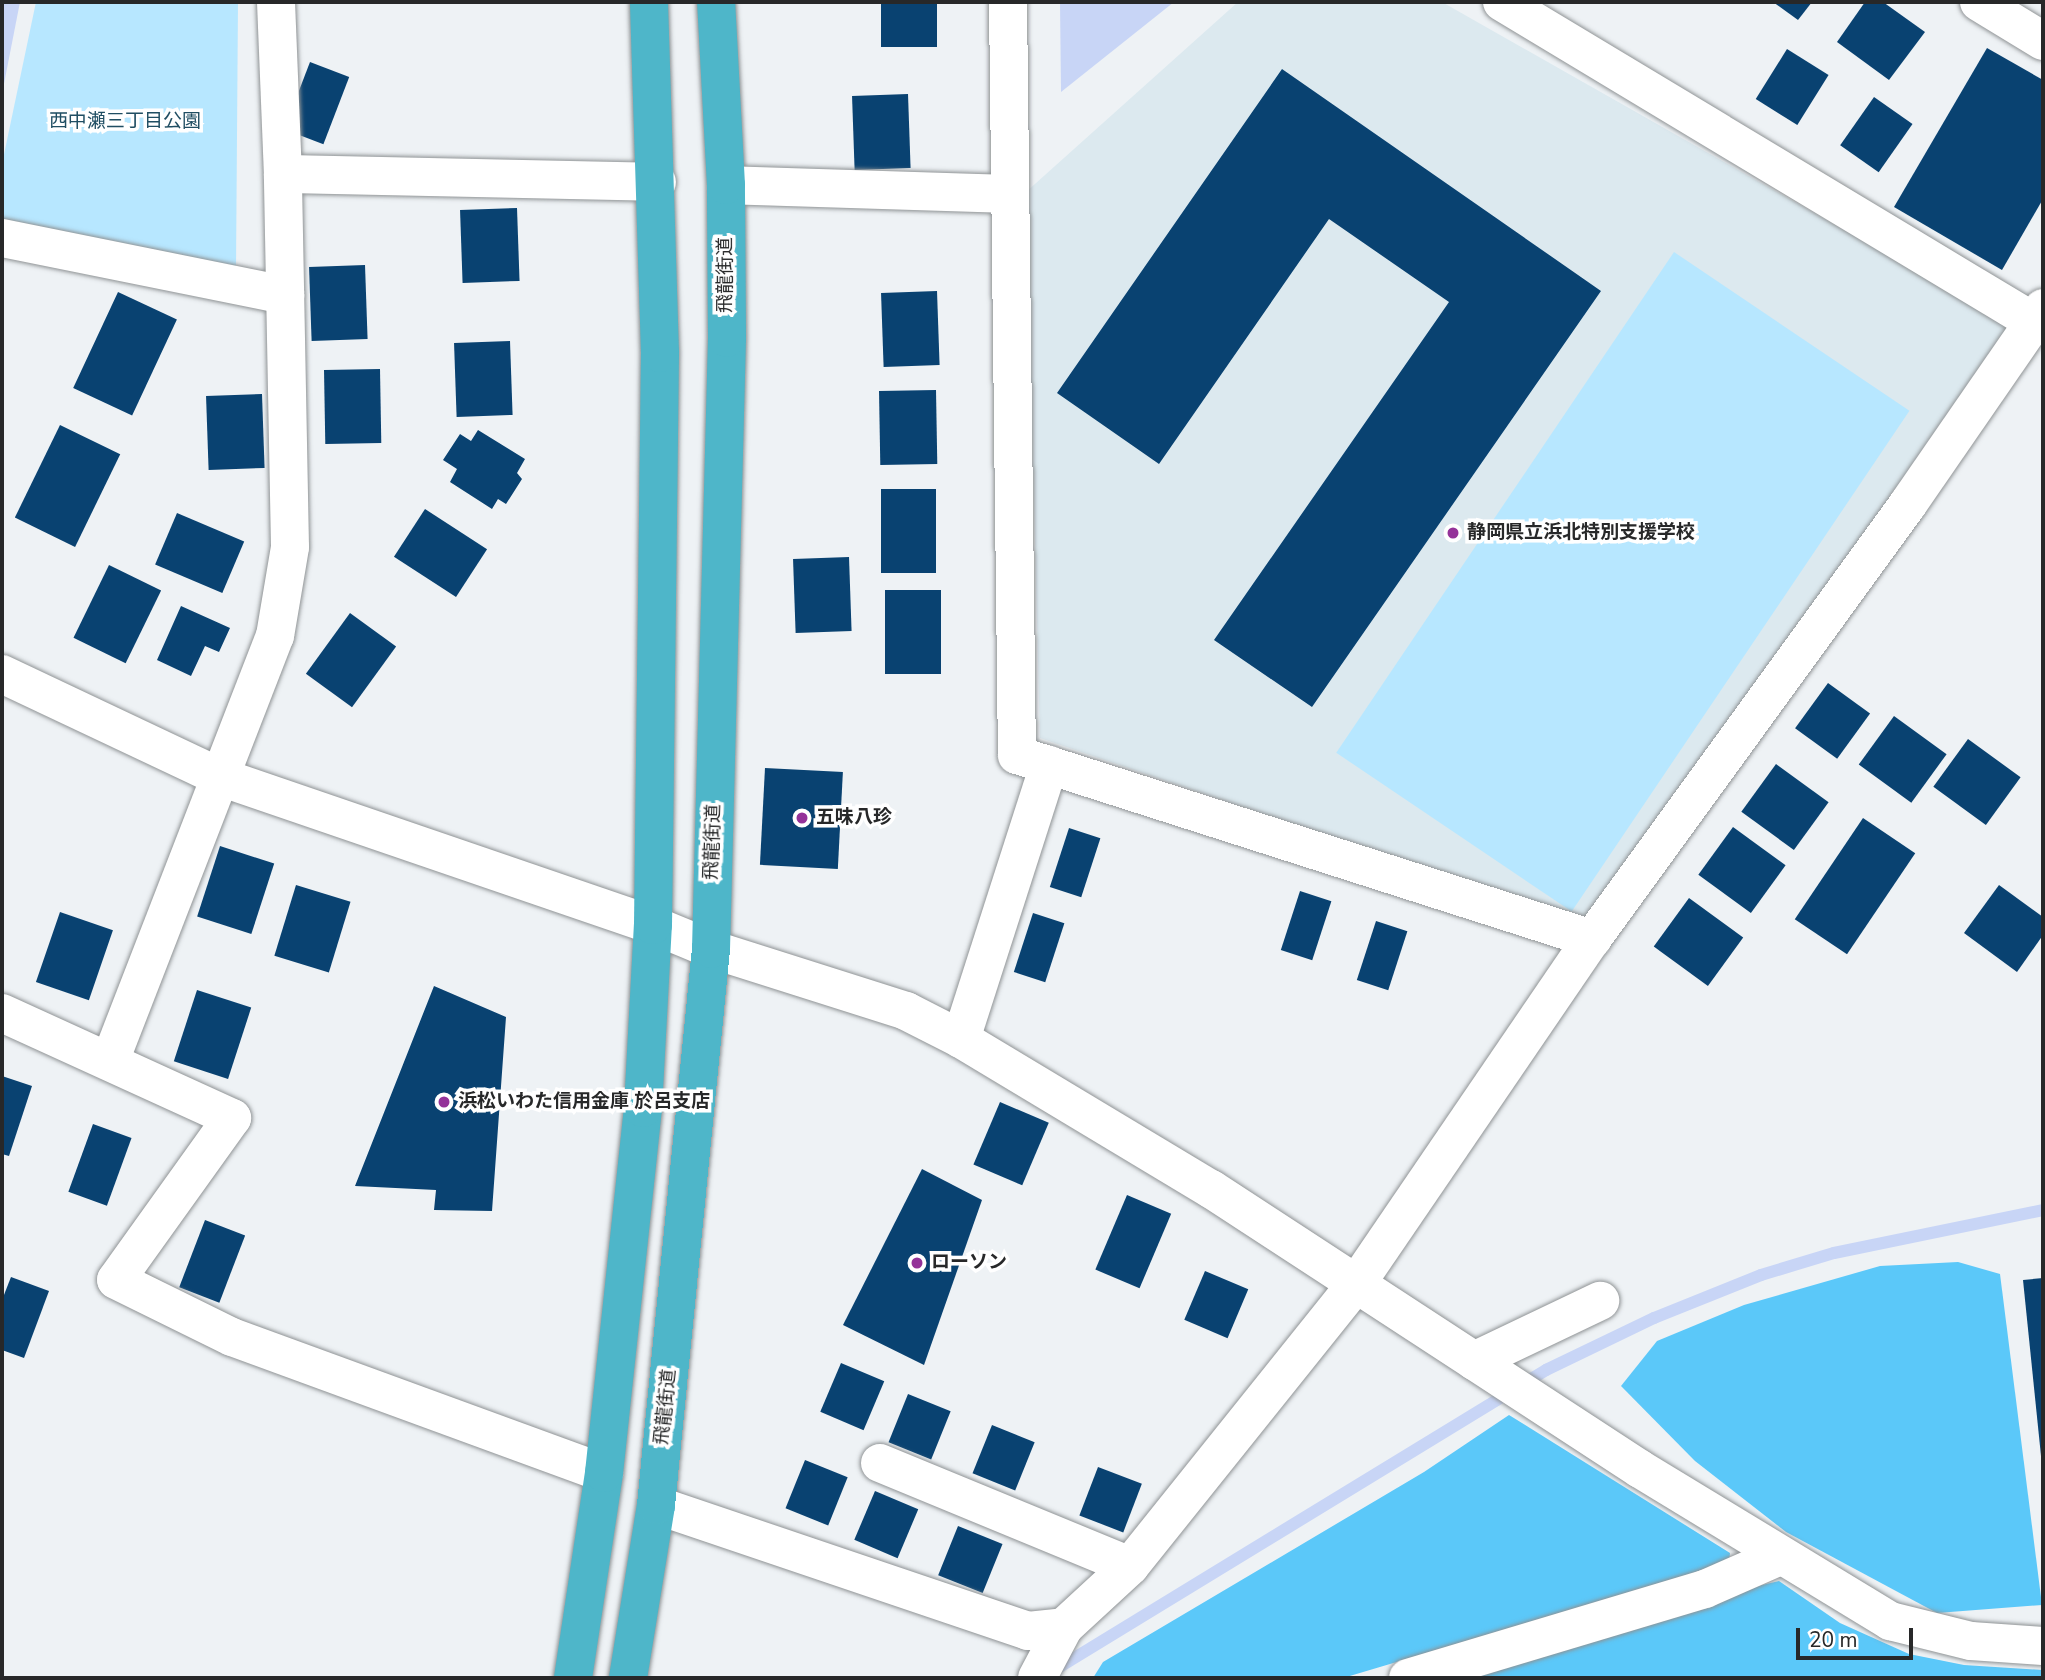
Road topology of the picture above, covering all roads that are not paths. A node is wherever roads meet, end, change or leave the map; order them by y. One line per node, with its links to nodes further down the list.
1 (276, 2): 8 (street)
2 (649, 2): 9 (highway)
3 (716, 2): 10 (highway, 飛龍街道)
4 (1008, 2): 11 (street)
5 (1502, 2): 14 (street)
6 (1979, 2): 7 (street)
7 (2043, 41)
8 (284, 174): 9 (street); 13 (street)
9 (657, 183): 18 (highway)
10 (726, 185): 11 (street); 20 (highway, 飛龍街道)
11 (1007, 194): 16 (street)
12 (2, 238): 13 (street)
13 (285, 295): 17 (street)
14 (2038, 315): 19 (street)
15 (2, 674): 17 (street)
16 (1049, 765): 19 (street); 22 (street)
17 (220, 777): 18 (street); 23 (street)
18 (653, 925): 20 (street); 28 (highway)
19 (1591, 939): 24 (street)
20 (710, 948): 22 (street); 29 (highway, 飛龍街道)
21 (2, 1013): 23 (street)
22 (961, 1039): 24 (street)
23 (110, 1062): 28 (street)
24 (1357, 1283): 26 (street); 31 (street)
25 (1600, 1301): 26 (street)
26 (1500, 1378): 30 (street)
27 (880, 1463): 31 (street)
28 (604, 1473): 34 (highway)
29 (656, 1505): 32 (street); 35 (highway, 飛龍街道)
30 (1780, 1556): 33 (street); 37 (street)
31 (1130, 1566): 32 (street)
32 (1060, 1635): 36 (street)
33 (2043, 1646)
34 (573, 1678)
35 (628, 1678)
36 (1037, 1678)
37 (1408, 1678)

